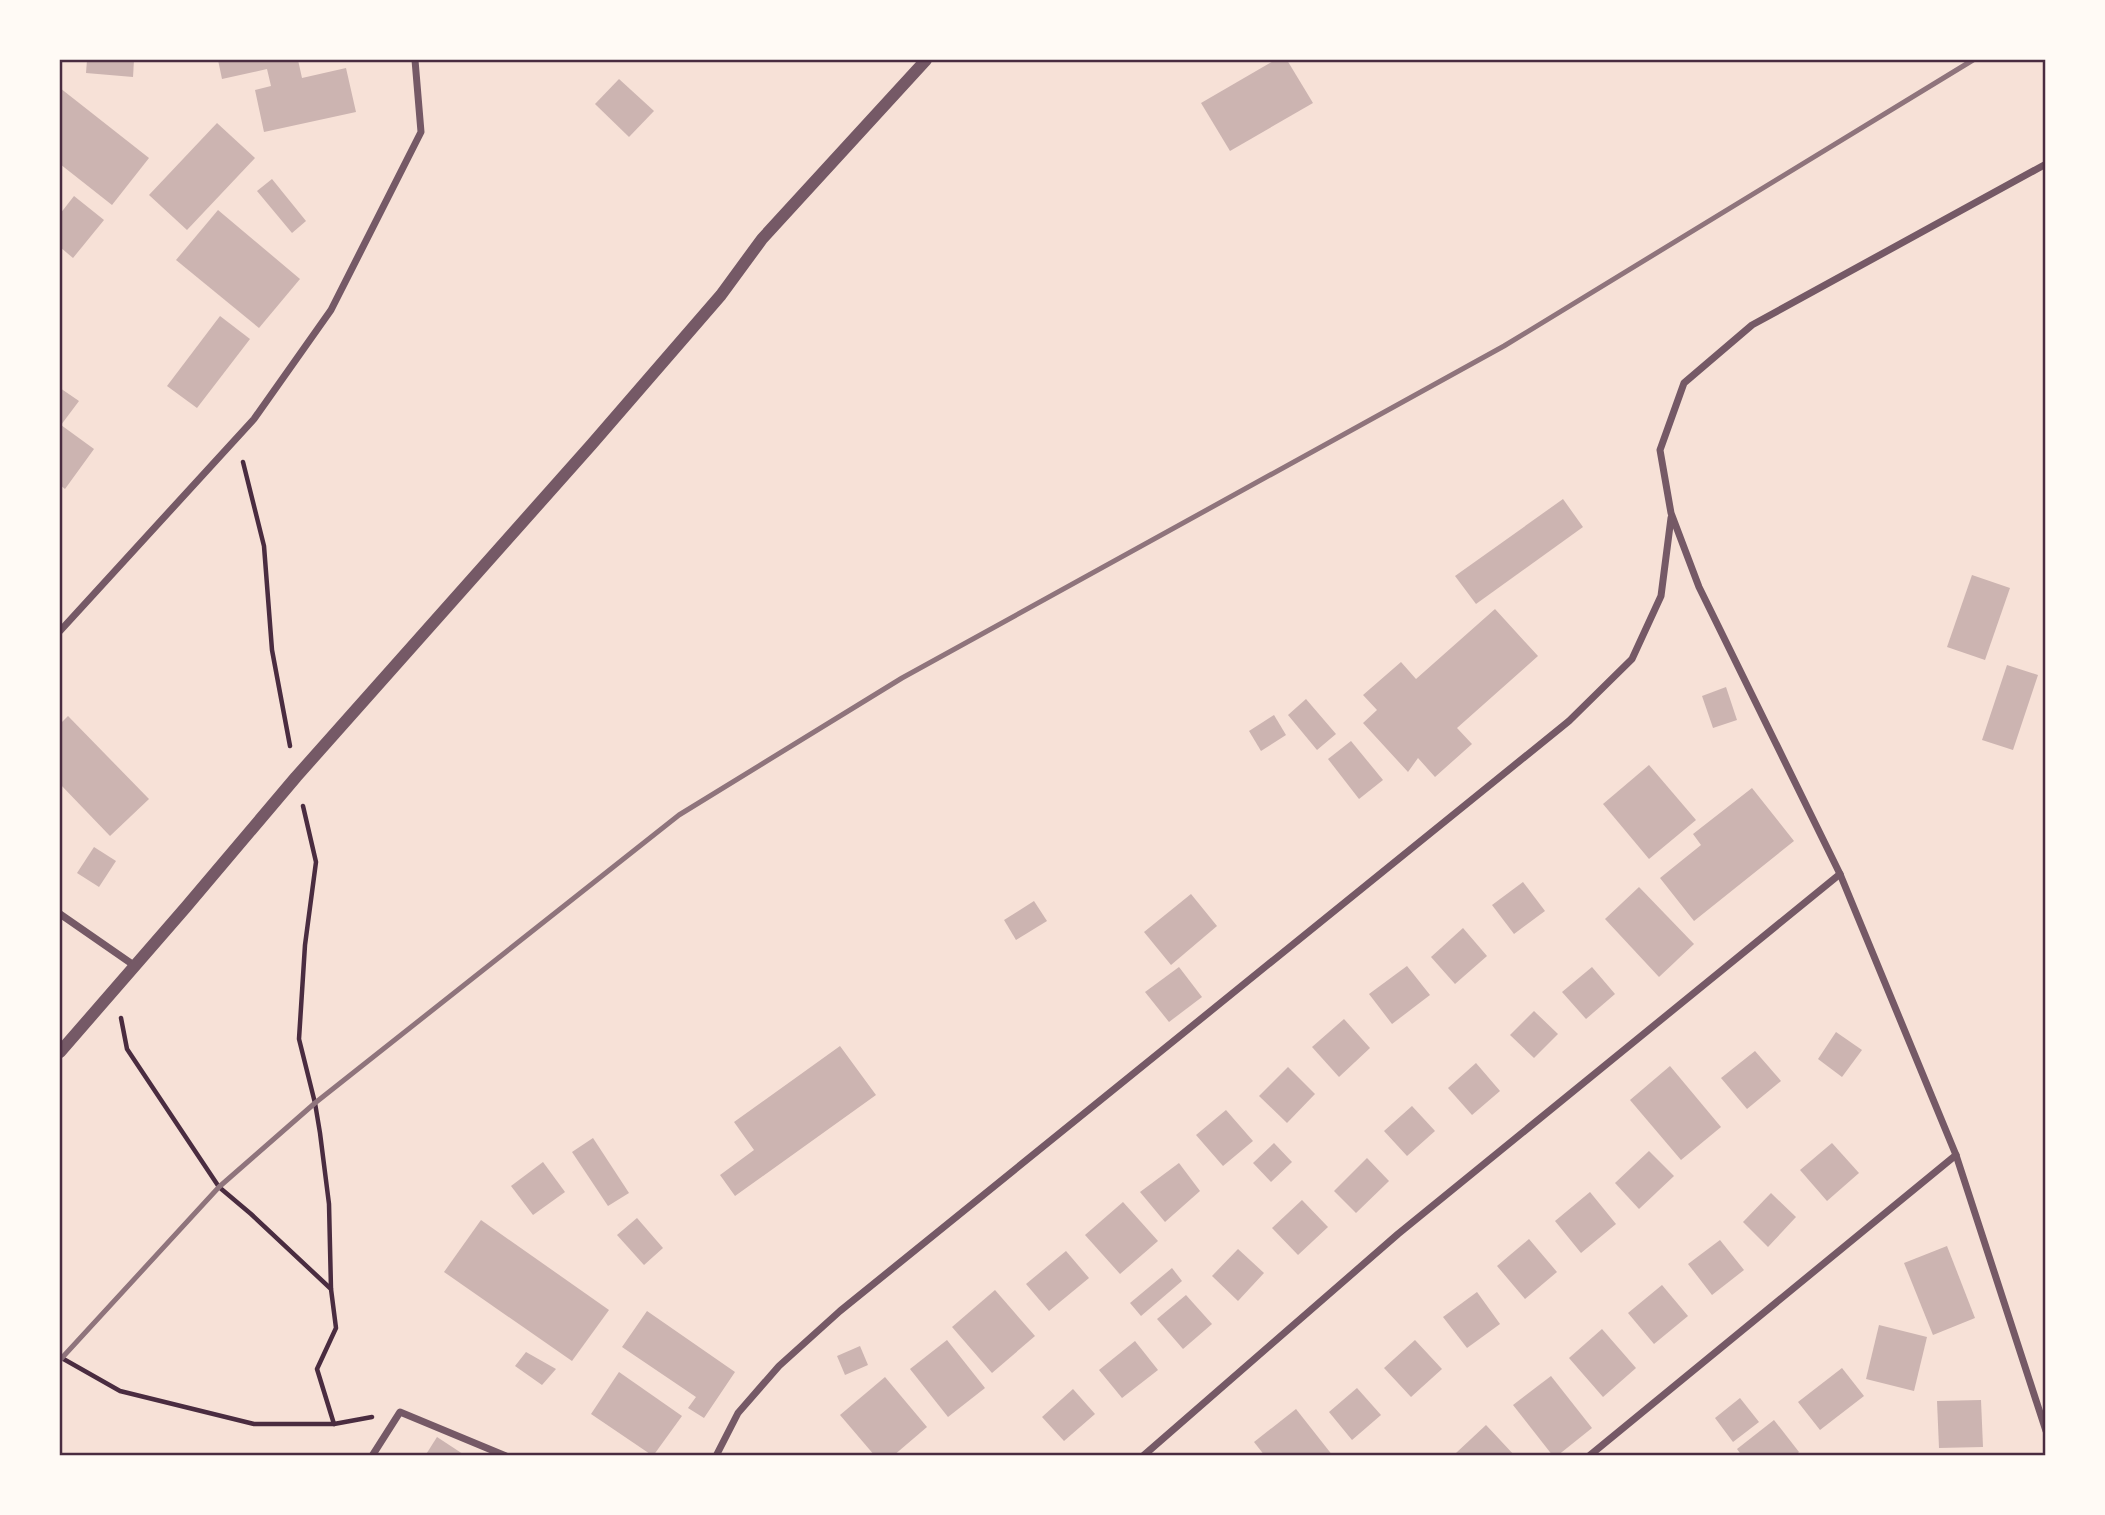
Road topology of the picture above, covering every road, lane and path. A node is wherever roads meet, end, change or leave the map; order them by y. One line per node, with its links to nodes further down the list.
1 (415, 60): 4 (street)
2 (926, 60): 7 (street)
3 (2046, 164): 5 (street)
4 (237, 438): 6 (street); 7 (path)
5 (1671, 513): 8 (street); 21 (street)
6 (60, 631)
7 (296, 777): 10 (street); 14 (path)
8 (1840, 874): 13 (street); 22 (street)
9 (60, 914): 10 (street)
10 (135, 966): 11 (street)
11 (115, 990): 12 (street); 14 (path)
12 (60, 1052)
13 (1956, 1155): 18 (street); 23 (street)
14 (331, 1289): 17 (path)
15 (60, 1357): 17 (path)
16 (400, 1412): 17 (path); 19 (street); 20 (street)
17 (334, 1424)
18 (2046, 1431)
19 (372, 1455)
20 (506, 1455)
21 (716, 1455)
22 (1143, 1455)
23 (1589, 1455)

